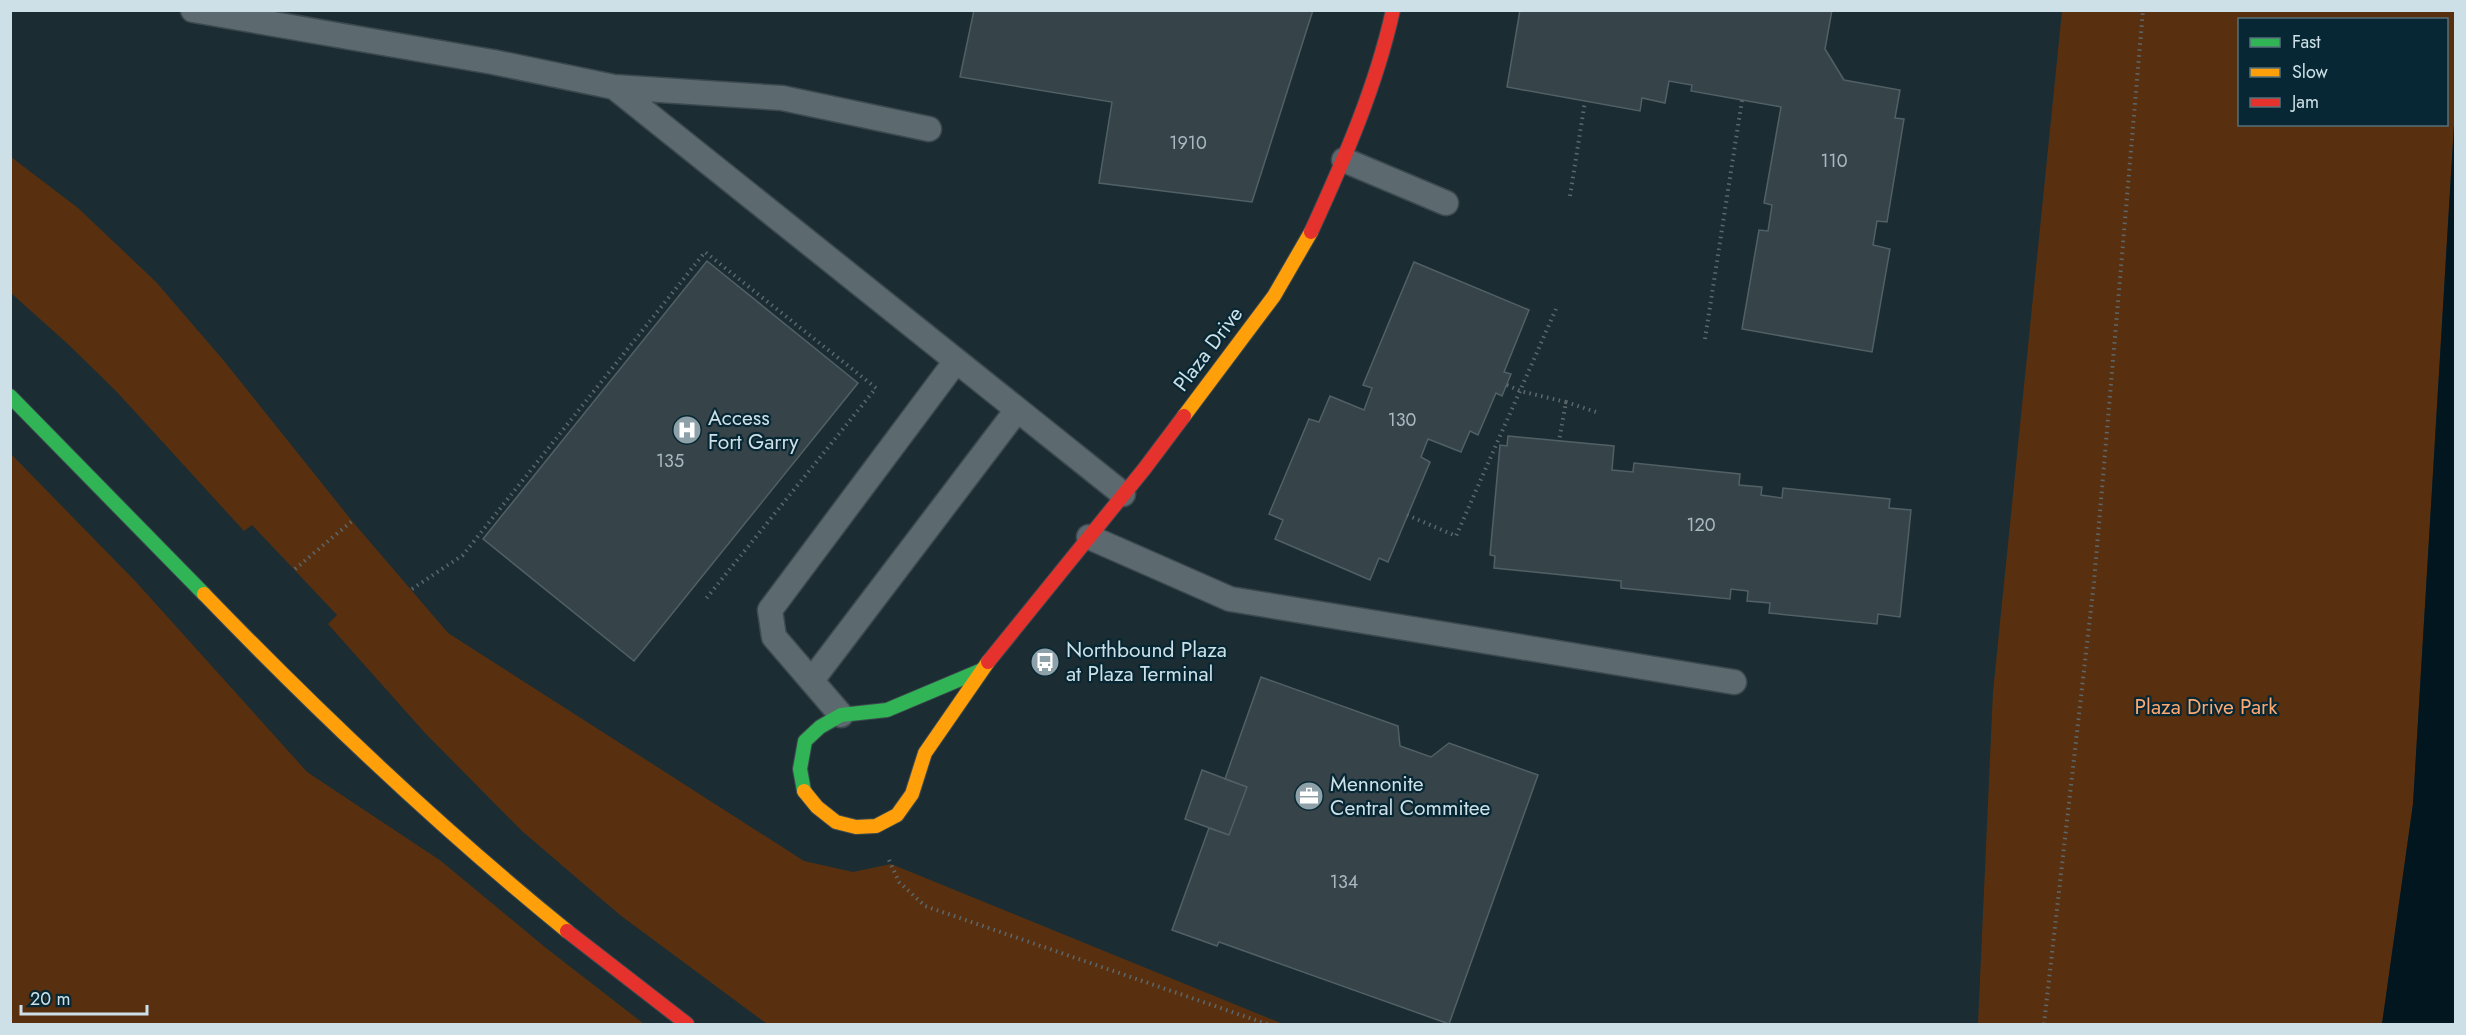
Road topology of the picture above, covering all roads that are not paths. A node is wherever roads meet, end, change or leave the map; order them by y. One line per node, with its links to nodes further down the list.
1 (193, 10): 3 (lane)
2 (1393, 10): 5 (street, Plaza Drive)
3 (614, 87): 4 (lane); 7 (lane)
4 (929, 129)
5 (1344, 160): 6 (lane); 10 (street, Plaza Drive)
6 (1446, 203)
7 (956, 361): 9 (lane); 13 (lane)
8 (10, 396): 16 (street)
9 (1017, 410): 10 (lane); 13 (lane)
10 (1124, 494): 11 (street, Plaza Drive)
11 (1089, 537): 12 (street, Plaza Drive); 14 (lane)
12 (982, 670): 15 (street, Plaza Drive); 15 (street, Plaza Drive)
13 (812, 680): 15 (lane)
14 (1734, 682)
15 (841, 714)
16 (687, 1024)

